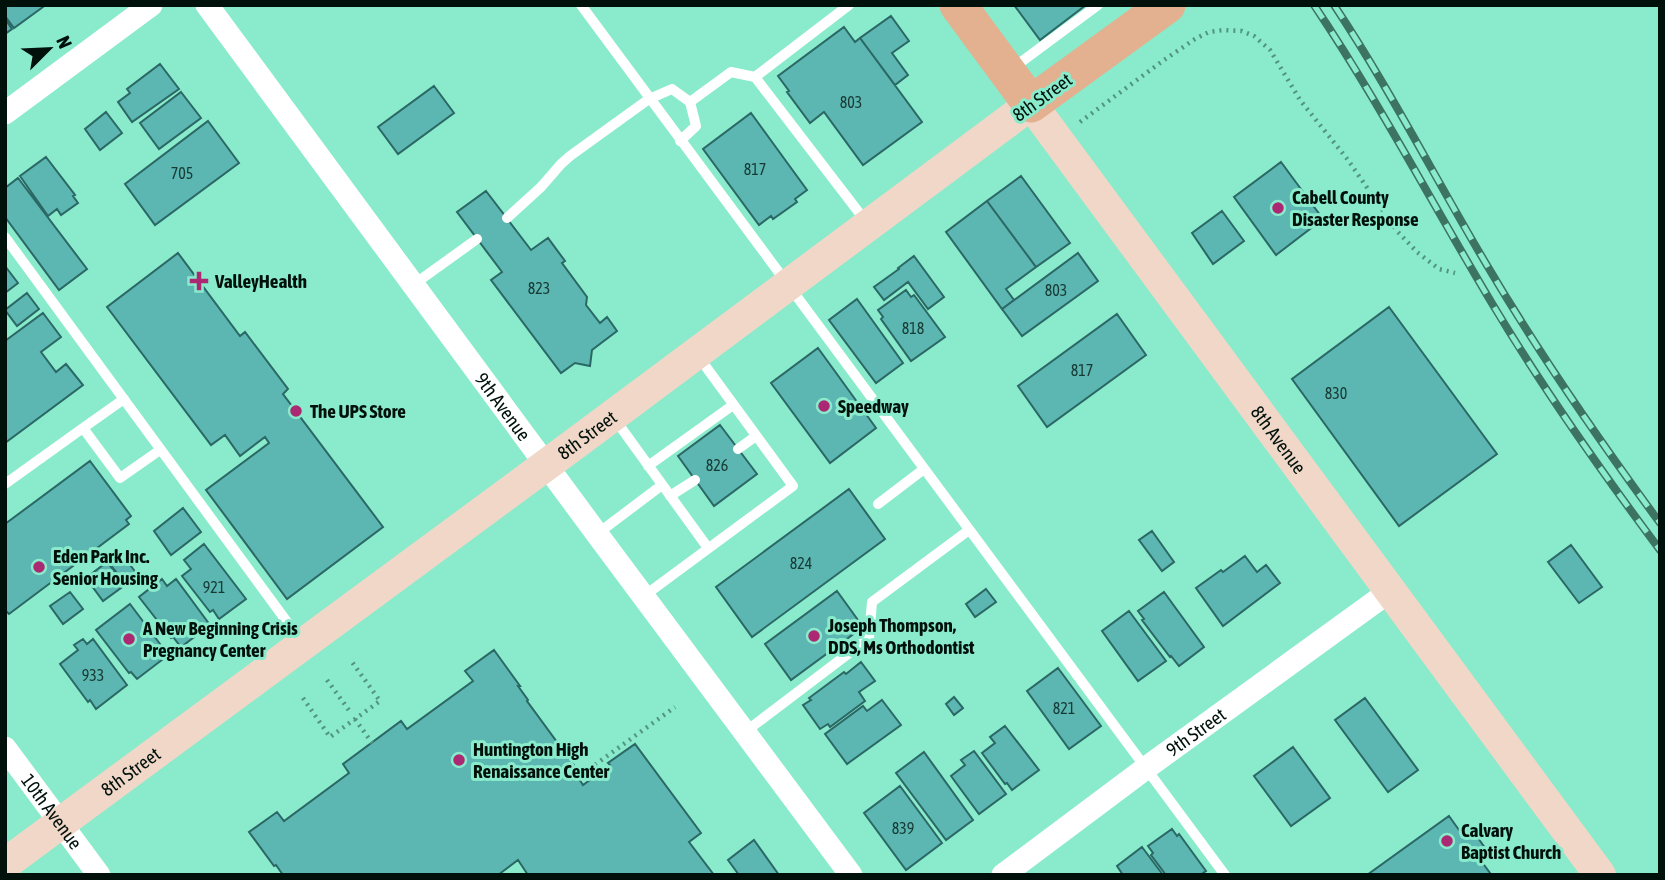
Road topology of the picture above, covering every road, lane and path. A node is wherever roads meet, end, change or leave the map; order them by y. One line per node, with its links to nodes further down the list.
1 (150, 5): 13 (street)
2 (206, 5): 21 (street, 9th Avenue)
3 (581, 5): 10 (lane)
4 (849, 5): 9 (lane)
5 (958, 5): 8 (main road, 8th Avenue)
6 (1098, 5): 8 (lane)
7 (1167, 5): 12 (main road, 8th Street)
8 (1007, 72): 12 (main road, 8th Avenue)
9 (755, 77): 11 (lane); 17 (lane)
10 (649, 99): 11 (lane); 15 (lane); 16 (lane)
11 (690, 102): 15 (lane)
12 (1031, 104): 14 (street, 8th Avenue); 17 (street, 8th Street)
13 (5, 113)
14 (1058, 140): 20 (path); 42 (street, 8th Avenue)
15 (680, 141): 22 (lane)
16 (507, 218)
17 (869, 226): 22 (street, 8th Street)
18 (5, 237): 24 (lane)
19 (477, 239): 21 (lane)
20 (1455, 273)
21 (413, 285): 31 (street, 9th Avenue)
22 (788, 286): 23 (street, 8th Street); 33 (lane)
23 (696, 354): 25 (lane); 26 (street, 8th Street)
24 (124, 399): 27 (lane); 30 (lane)
25 (733, 405): 28 (lane); 32 (lane)
26 (612, 416): 31 (street, 8th Street); 32 (lane)
27 (83, 428): 30 (lane); 35 (lane)
28 (757, 436): 29 (lane); 41 (lane)
29 (738, 449)
30 (160, 450): 44 (lane)
31 (546, 465): 40 (street, 9th Avenue); 44 (street, 8th Street)
32 (648, 466): 36 (lane)
33 (924, 469): 38 (lane); 39 (lane)
34 (695, 480): 37 (lane)
35 (5, 484)
36 (662, 485): 37 (lane); 40 (lane)
37 (670, 496): 41 (lane)
38 (878, 504)
39 (969, 530): 51 (lane); 54 (lane)
40 (597, 534): 43 (street, 9th Avenue)
41 (708, 548): 43 (lane)
42 (1390, 591): 54 (street, 9th Street); 62 (street, 8th Avenue)
43 (644, 596): 51 (street, 9th Avenue)
44 (303, 643): 56 (street, 8th Street)
45 (352, 662): 50 (path)
46 (327, 680): 49 (path)
47 (303, 698): 50 (path)
48 (675, 707): 55 (path)
49 (351, 713)
50 (355, 719): 52 (path)
51 (745, 732): 59 (street, 9th Avenue)
52 (372, 743)
53 (5, 748): 56 (street, 10th Avenue)
54 (1146, 768): 60 (street, 9th Street); 61 (lane)
55 (578, 777)
56 (60, 823): 57 (street, 8th Street); 58 (street, 10th Avenue)
57 (5, 864)
58 (99, 875)
59 (851, 875)
60 (1003, 875)
61 (1225, 875)
62 (1600, 875)

